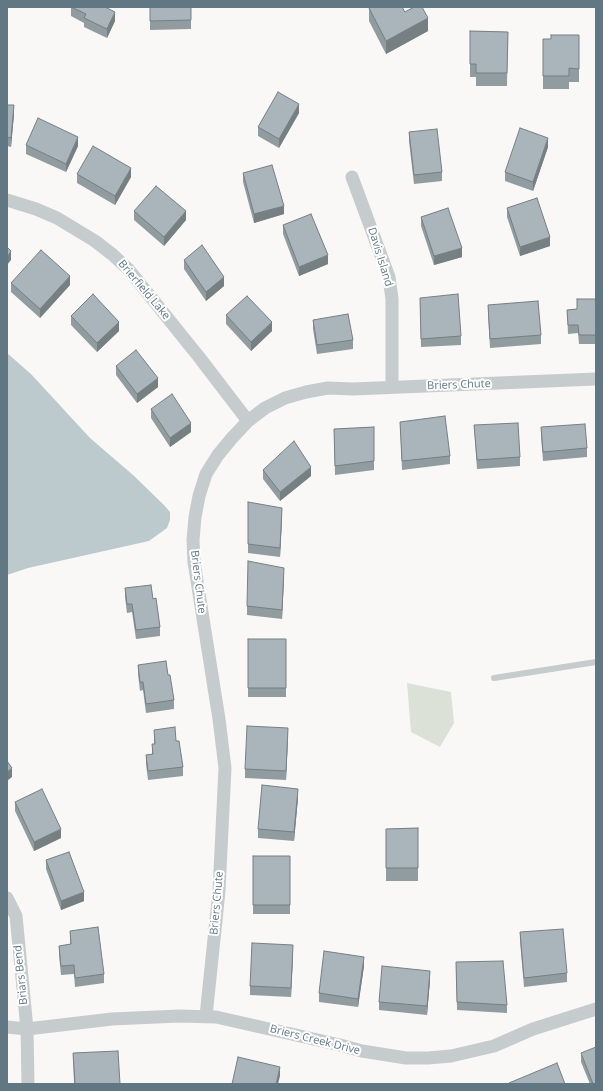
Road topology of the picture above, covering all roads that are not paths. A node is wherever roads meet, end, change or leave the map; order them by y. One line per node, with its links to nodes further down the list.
1 (352, 177): 4 (street, Davis Island)
2 (7, 200): 5 (street, Brierfield Lake)
3 (596, 379): 4 (street, Briers Chute)
4 (392, 387): 5 (street, Briers Chute)
5 (248, 421): 10 (street, Briers Chute)
6 (596, 662): 7 (lane)
7 (494, 678)
8 (7, 898): 12 (street, Briars Bend)
9 (596, 1009): 10 (street, Briers Creek Drive)
10 (206, 1016): 12 (street, Briers Creek Drive)
11 (7, 1028): 12 (street)
12 (27, 1029): 13 (street, Briars Bend)
13 (28, 1084)

